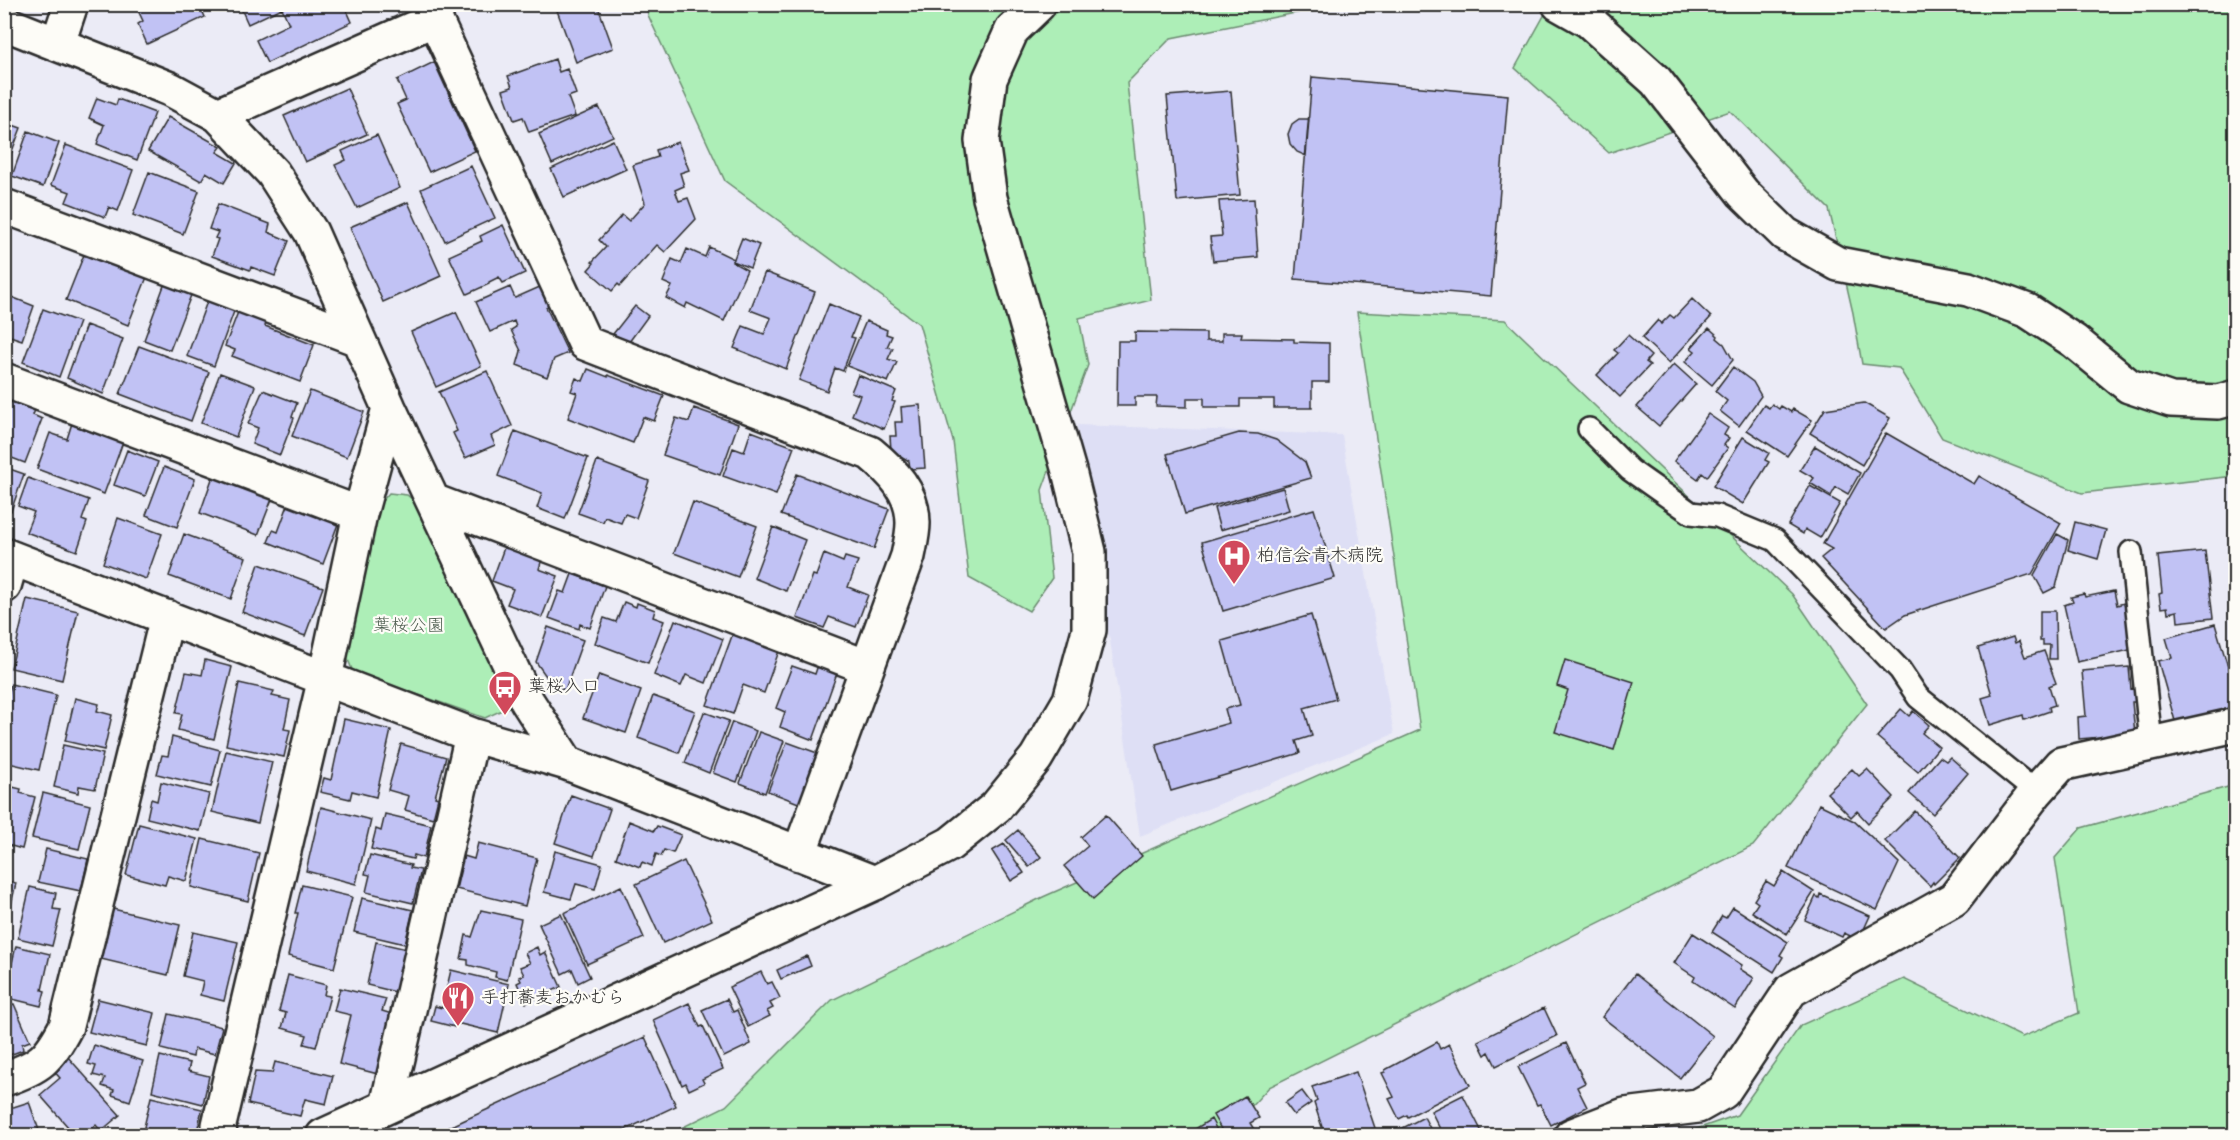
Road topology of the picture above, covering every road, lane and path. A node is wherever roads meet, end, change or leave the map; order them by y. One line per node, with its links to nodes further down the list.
1 (71, 4): 6 (street)
2 (1039, 4): 27 (street)
3 (1559, 4): 11 (street)
4 (436, 12): 7 (street); 19 (street)
5 (4, 23): 6 (street)
6 (58, 43): 7 (street)
7 (218, 115): 9 (street)
8 (4, 206): 9 (street)
9 (358, 339): 12 (street)
10 (4, 380): 15 (street)
11 (2235, 397)
12 (389, 408): 14 (street); 15 (street)
13 (1589, 429): 25 (lane)
14 (433, 501): 19 (street); 24 (street)
15 (360, 514): 20 (street)
16 (2131, 552): 23 (lane)
17 (7, 566): 18 (street)
18 (167, 617): 20 (street); 28 (street)
19 (867, 667): 26 (street)
20 (325, 678): 22 (street); 30 (street)
21 (2235, 725): 23 (street)
22 (472, 735): 24 (street); 29 (street)
23 (2151, 743): 25 (street)
24 (567, 763): 26 (street)
25 (2036, 792): 32 (street)
26 (799, 854): 27 (street)
27 (875, 883): 29 (street)
28 (4, 1079)
29 (387, 1106): 31 (street)
30 (220, 1136)
31 (323, 1136)
32 (1571, 1136)

